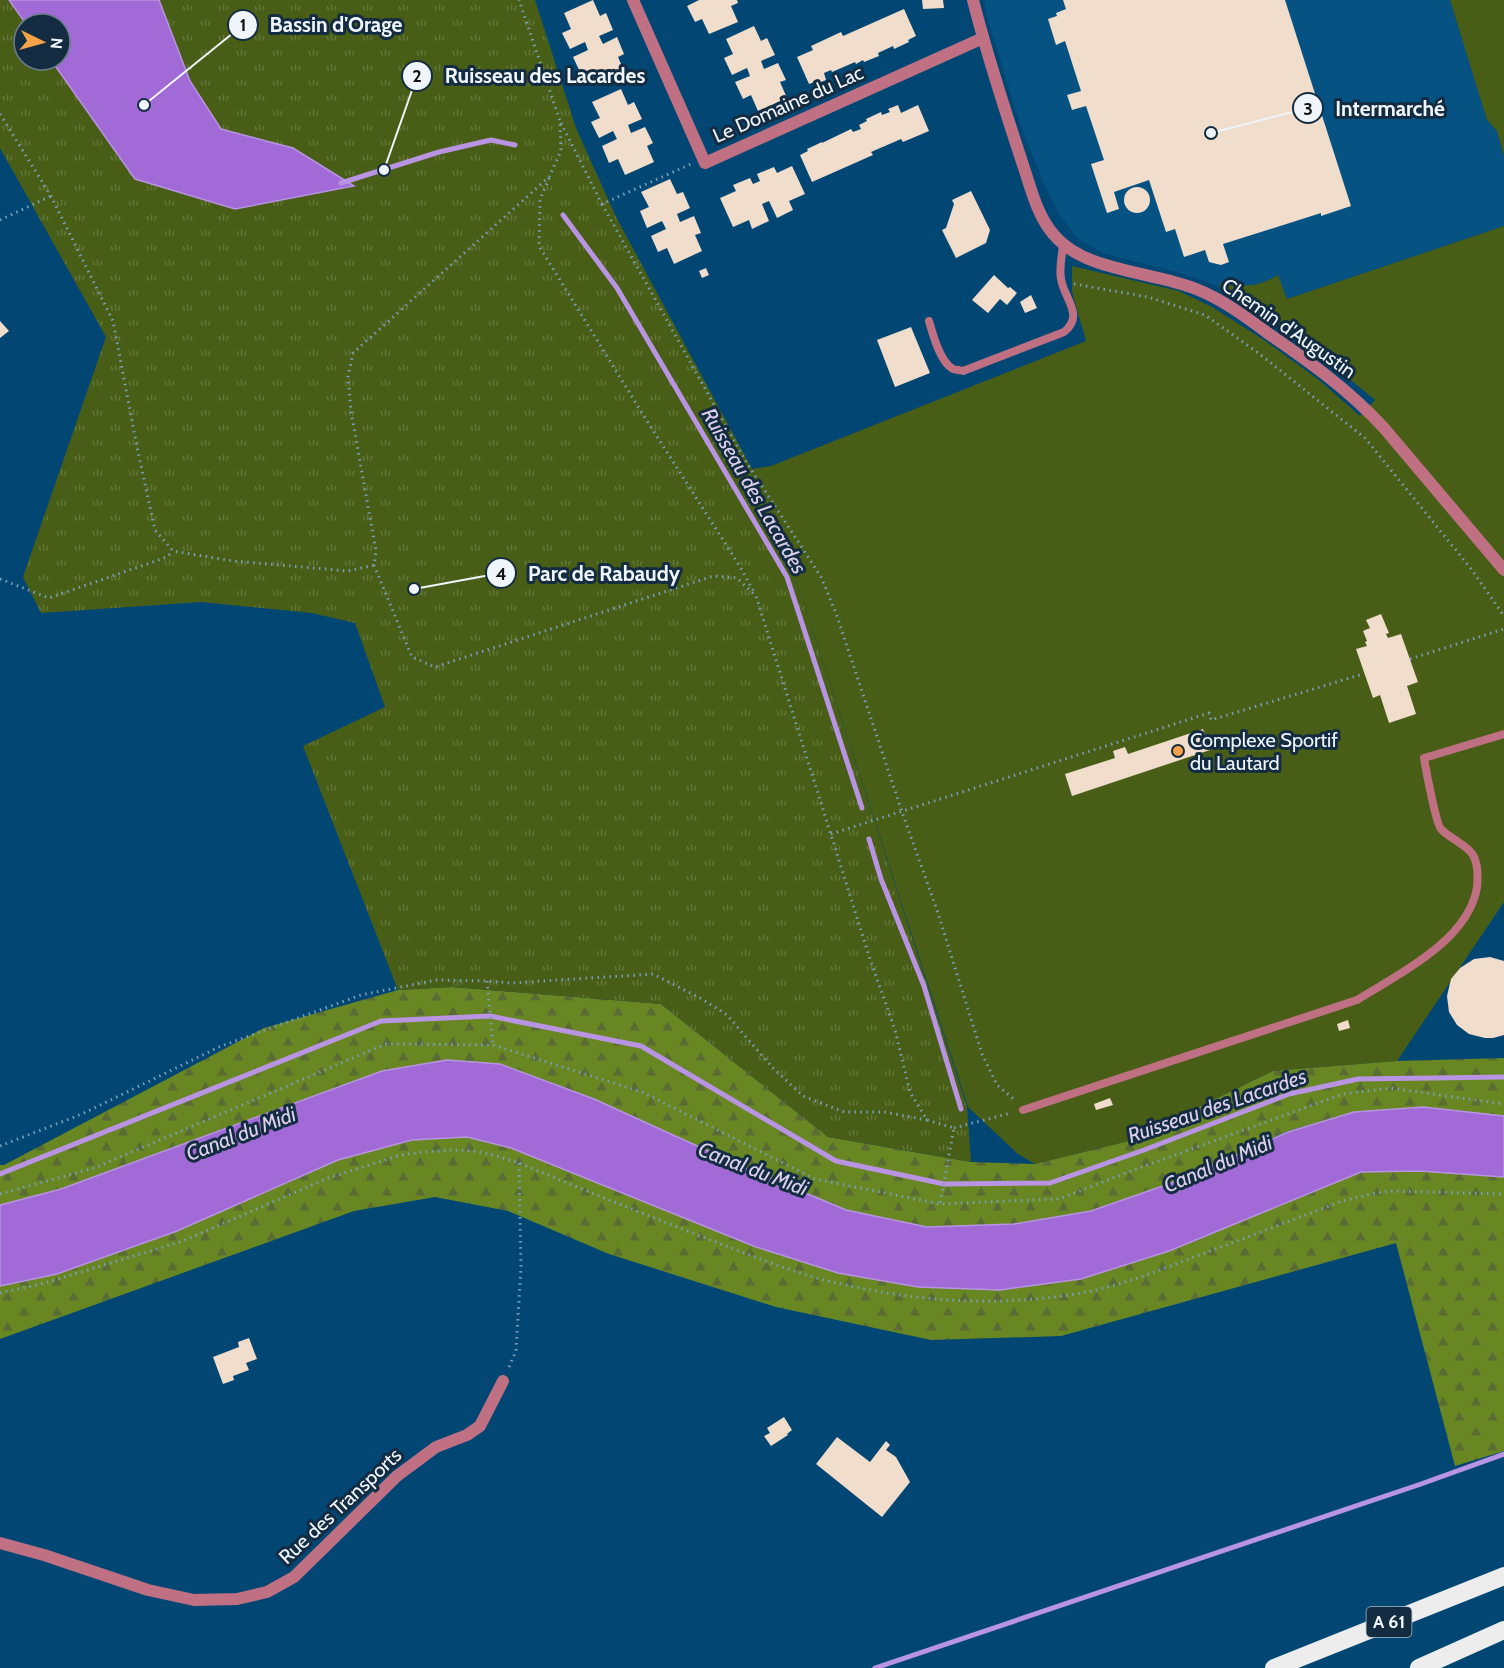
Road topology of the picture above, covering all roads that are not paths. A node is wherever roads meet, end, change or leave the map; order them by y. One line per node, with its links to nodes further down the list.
1 (633, 0): 3 (street, Le Domaine du Lac)
2 (973, 0): 3 (street, Chemin d'Augustin)
3 (983, 38): 4 (street, Chemin d'Augustin)
4 (1063, 245): 5 (lane); 6 (street, Chemin d'Augustin)
5 (929, 321)
6 (1504, 570)
7 (1504, 734): 8 (lane)
8 (1023, 1110)
9 (503, 1381): 10 (street, Rue des Transports)
10 (0, 1543)
11 (1504, 1576): 13 (highway, A 61)
12 (1504, 1630): 14 (highway)
13 (1274, 1668)
14 (1419, 1668)

